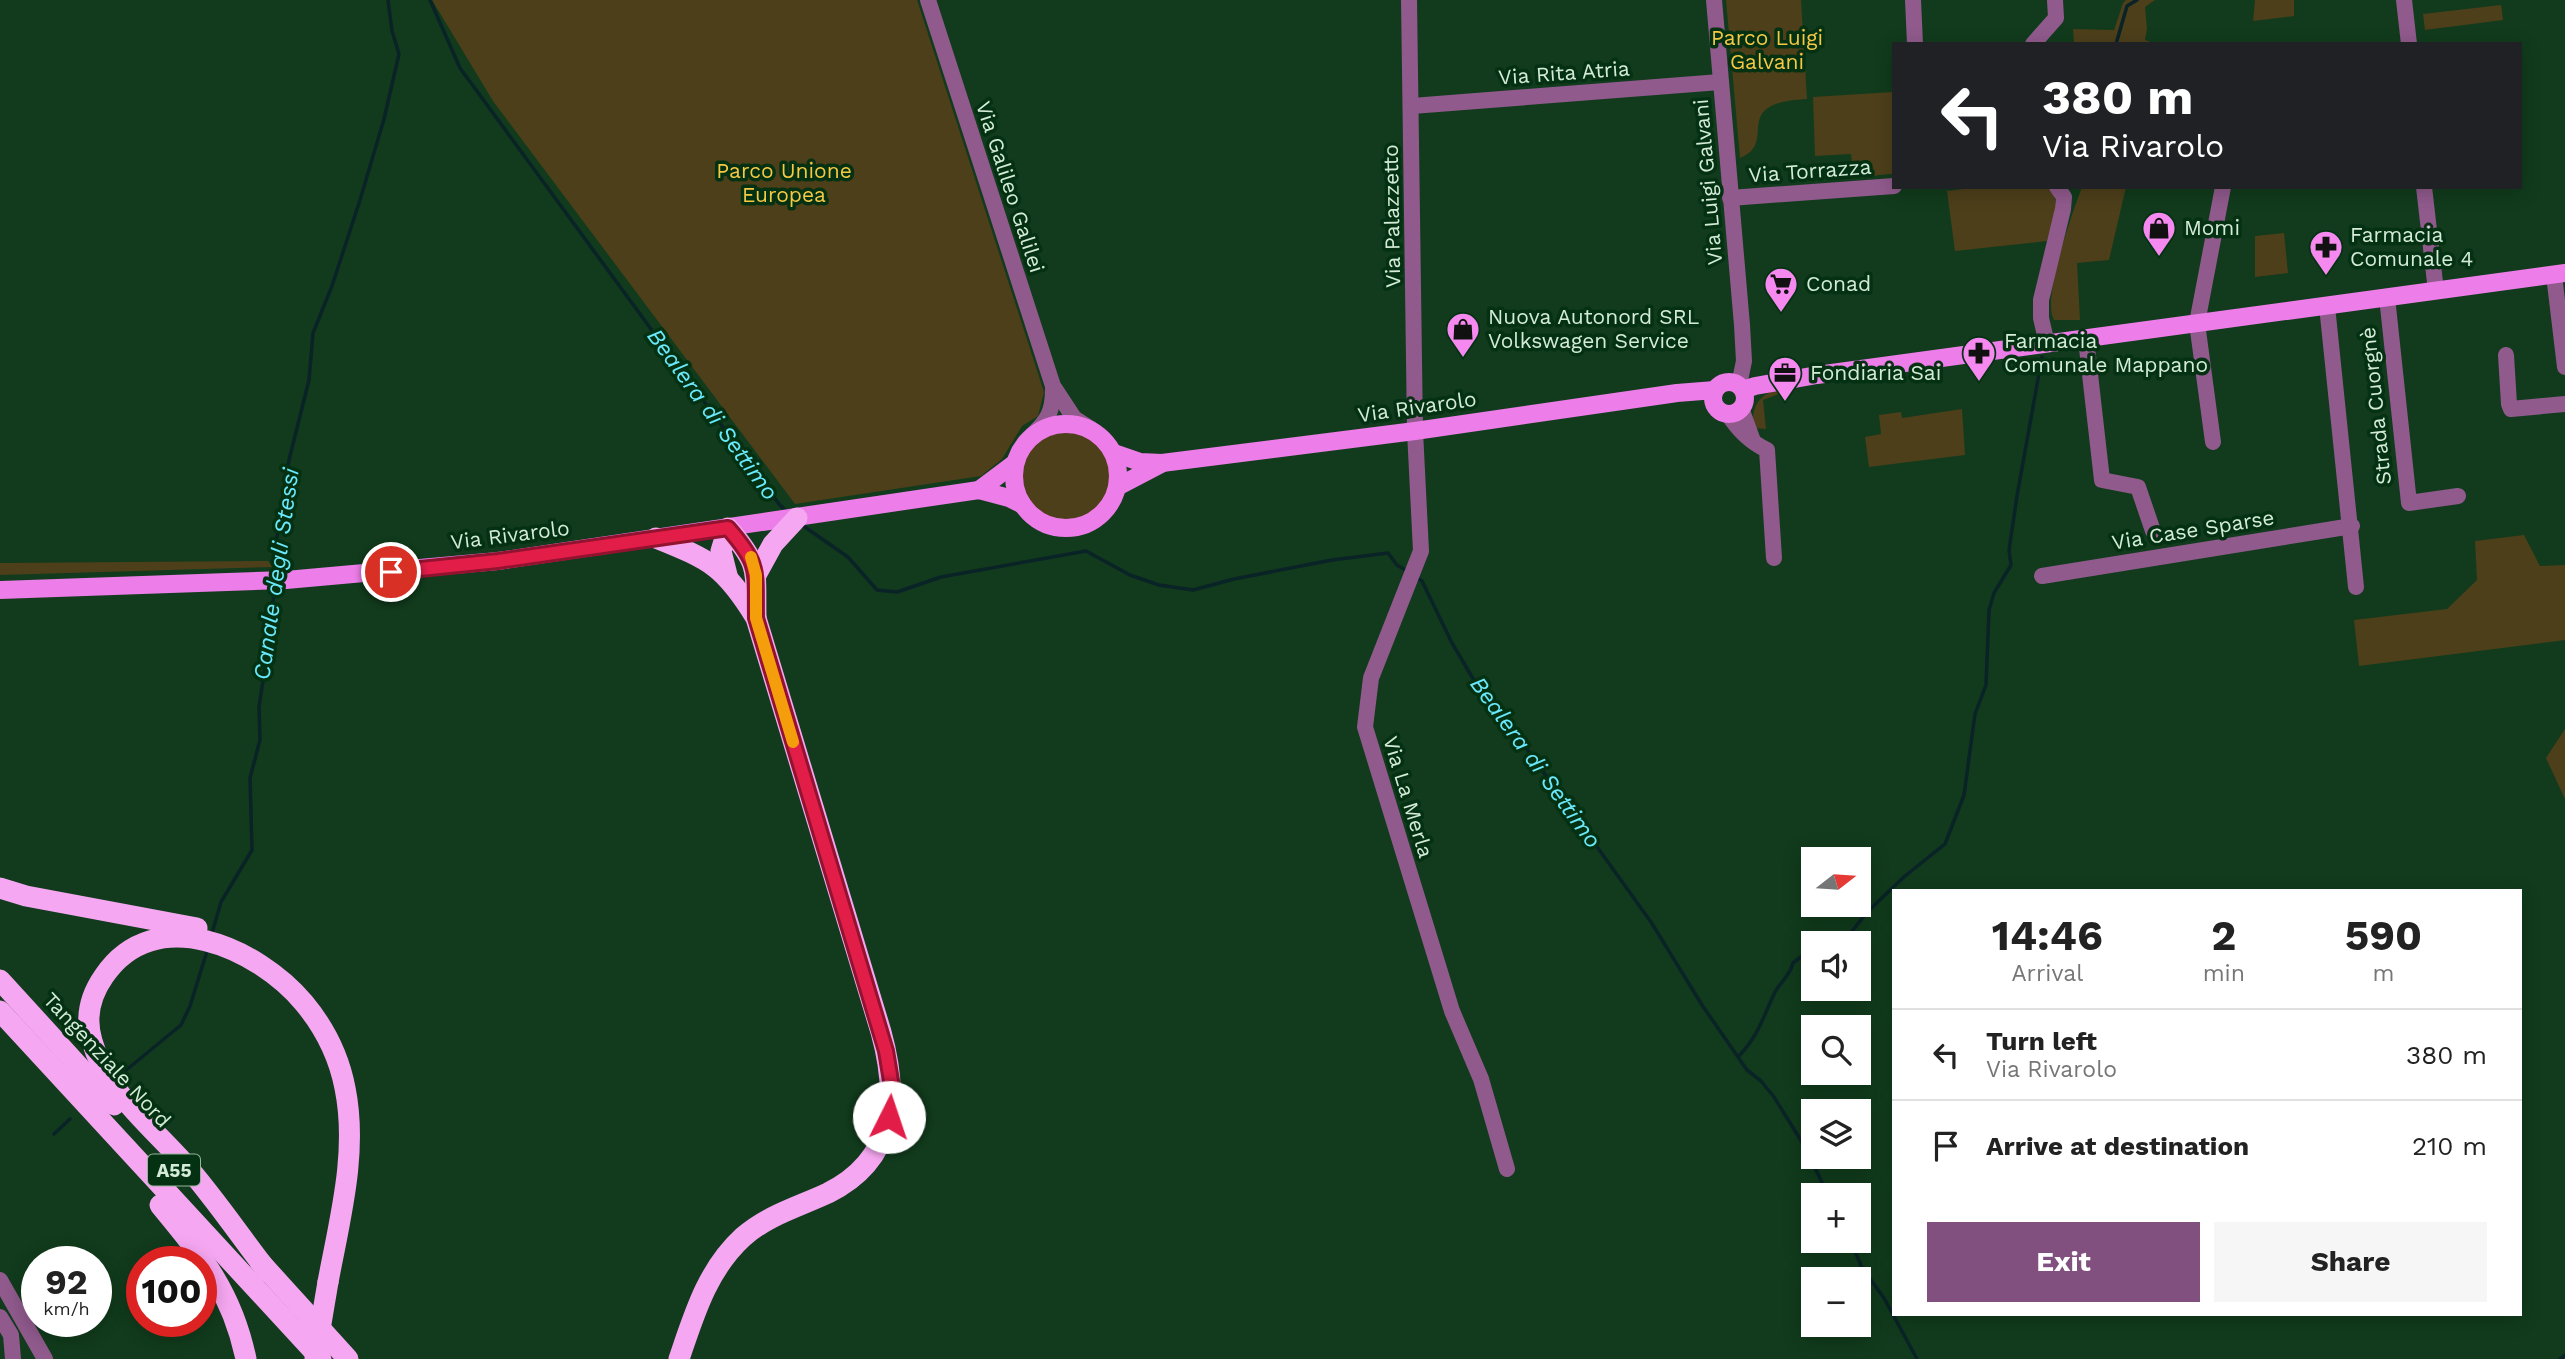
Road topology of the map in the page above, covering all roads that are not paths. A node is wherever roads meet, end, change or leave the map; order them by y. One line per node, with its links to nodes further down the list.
1 (928, 0): 26 (street, Via Galileo Galilei)
2 (1409, 0): 11 (street, Via Palazzetto)
3 (1714, 0): 10 (street, Via Luigi Galvani)
4 (1913, 0): 7 (street)
5 (2055, 0): 8 (street)
6 (2404, 0): 9 (street)
7 (1915, 42)
8 (2035, 42)
9 (2409, 42)
10 (1720, 82): 11 (street, Via Rita Atria); 16 (street, Via Luigi Galvani)
11 (1412, 106): 30 (street, Via Palazzetto)
12 (1892, 186): 16 (street, Via Torrazza)
13 (2058, 189): 23 (street)
14 (2222, 189): 21 (street)
15 (2424, 189): 18 (street)
16 (1730, 198): 27 (street, Via Luigi Galvani)
17 (2559, 274): 18 (main road, Strada Cuorgnè); 25 (street)
18 (2436, 291): 19 (main road, Strada Cuorgnè)
19 (2387, 297): 20 (main road, Strada Cuorgnè); 38 (street, Strada Cuorgnè)
20 (2327, 306): 21 (main road, Strada Cuorgnè); 41 (street)
21 (2197, 323): 22 (main road); 32 (street)
22 (2086, 339): 23 (main road); 44 (street)
23 (2047, 344): 27 (main road)
24 (2506, 355): 28 (street)
25 (2565, 367)
26 (1053, 386): 29 (street, Via Galileo Galilei); 31 (street, Via Galileo Galilei)
27 (1732, 396): 30 (main road, Via Rivarolo); 45 (street)
28 (2565, 404)
29 (1091, 429): 31 (main road); 33 (main road)
30 (1415, 431): 35 (main road, Via Rivarolo); 57 (street, Via La Merla)
31 (1032, 435): 34 (main road)
32 (2213, 442)
33 (1114, 453): 35 (main road, Via Rivarolo); 36 (main road)
34 (1015, 463): 37 (main road, Via Rivarolo); 39 (main road)
35 (1162, 463): 36 (main road, Via Rivarolo)
36 (1118, 487): 39 (main road)
37 (979, 490): 39 (main road, Via Rivarolo); 40 (main road, Via Rivarolo)
38 (2458, 496)
39 (1023, 505)
40 (795, 519): 42 (main road, Via Rivarolo); 47 (highway)
41 (2352, 526): 44 (street, Via Case Sparse); 49 (street)
42 (728, 528): 43 (main road, Via Rivarolo); 46 (highway); 47 (highway)
43 (656, 538): 46 (highway); 50 (main road, Via Rivarolo)
44 (2155, 543): 48 (street, Via Case Sparse)
45 (1773, 558)
46 (727, 575): 51 (highway)
47 (756, 575): 51 (highway)
48 (2042, 576)
49 (2356, 587)
50 (0, 590)
51 (756, 618): 69 (highway)
52 (0, 888): 53 (highway, A55)
53 (210, 936): 58 (highway); 60 (highway, A55)
54 (0, 980): 58 (highway, Tangenziale Nord / A55)
55 (0, 1011): 56 (highway, A55)
56 (109, 1131): 65 (highway, A55); 67 (highway, A55)
57 (1507, 1168)
58 (268, 1272): 68 (highway, Tangenziale Nord / A55)
59 (0, 1280): 61 (street)
60 (333, 1287): 66 (highway, bridge); 67 (highway, A55)
61 (7, 1308): 64 (street)
62 (0, 1317): 63 (street)
63 (13, 1359)
64 (45, 1359)
65 (246, 1359)
66 (315, 1359)
67 (323, 1359)
68 (348, 1359)
69 (679, 1359)

